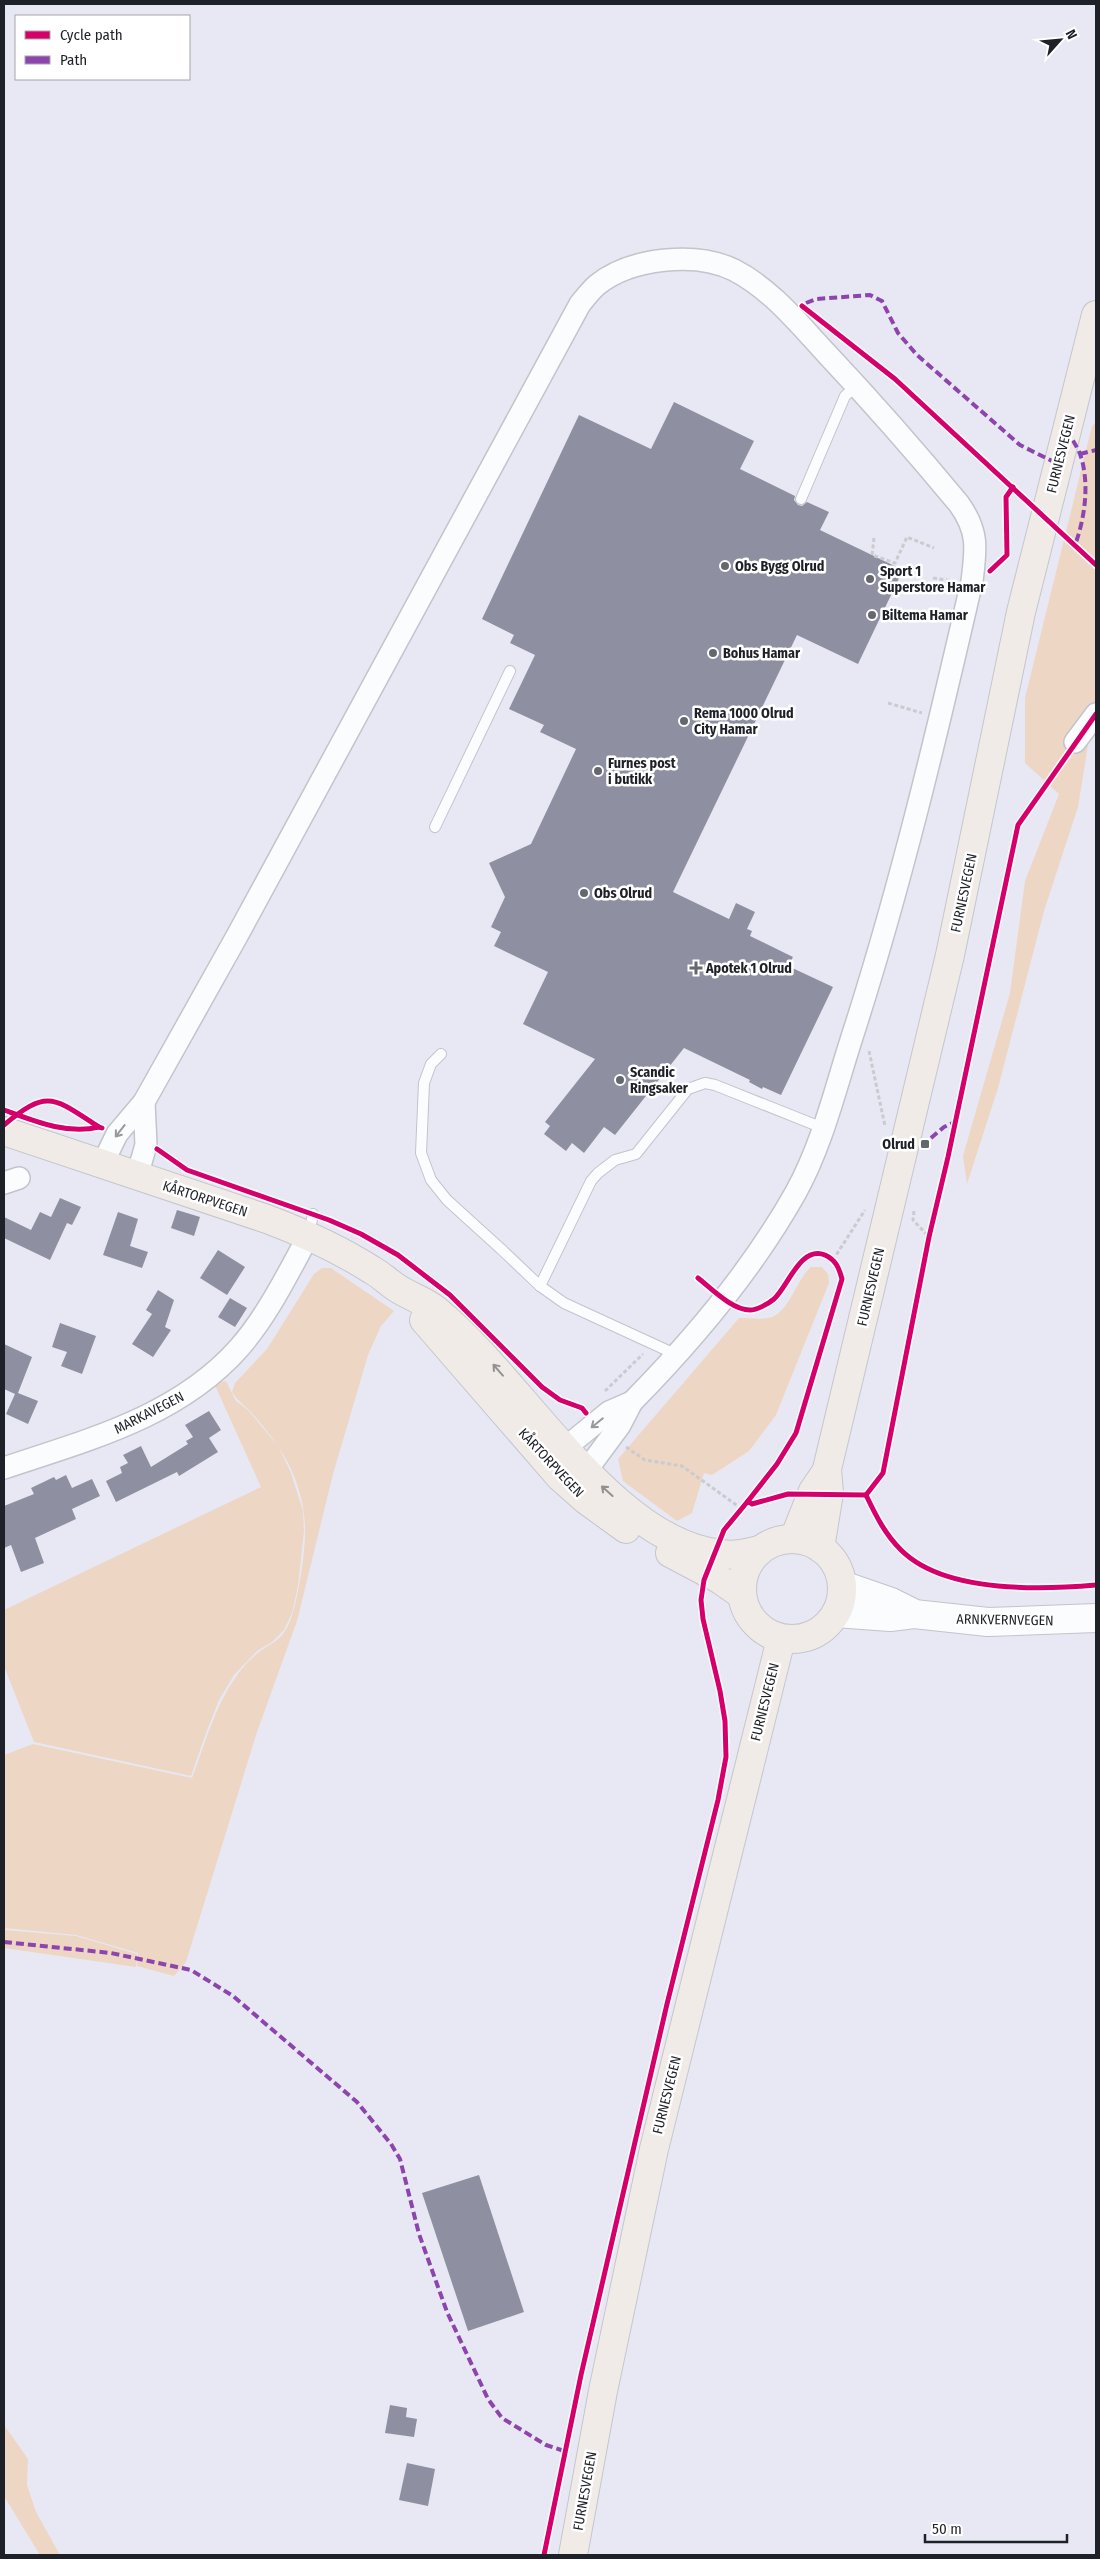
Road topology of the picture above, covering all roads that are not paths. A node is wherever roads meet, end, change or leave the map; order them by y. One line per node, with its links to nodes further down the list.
1 (1096, 316): 21 (main road, FURNESVEGEN)
2 (856, 386): 3 (lane); 9 (street); 10 (street)
3 (801, 499)
4 (510, 671): 7 (lane)
5 (1096, 714): 6 (street)
6 (1075, 742)
7 (435, 828)
8 (441, 1054): 15 (lane)
9 (144, 1102): 12 (street, one-way to 12); 13 (street)
10 (823, 1128): 15 (lane); 17 (street)
11 (4, 1131): 12 (main road, KÅRTORPVEGEN)
12 (102, 1165): 13 (main road, KÅRTORPVEGEN)
13 (137, 1176): 14 (main road, KÅRTORPVEGEN)
14 (311, 1224): 16 (main road, KÅRTORPVEGEN); 20 (street, MARKAVEGEN)
15 (540, 1286): 17 (lane)
16 (397, 1288): 19 (main road, KÅRTORPVEGEN, one-way to 16); 22 (main road, KÅRTORPVEGEN)
17 (675, 1354): 18 (street)
18 (632, 1402): 19 (street, one-way to 19); 22 (street)
19 (565, 1448): 22 (main road, KÅRTORPVEGEN)
20 (4, 1468)
21 (827, 1469): 23 (main road, FURNESVEGEN); 24 (main road, FURNESVEGEN)
22 (573, 1474): 25 (main road, KÅRTORPVEGEN, one-way to 22); 27 (main road, KÅRTORPVEGEN)
23 (794, 1539): 24 (main road); 25 (main road)
24 (820, 1548): 26 (main road)
25 (759, 1550): 27 (main road)
26 (842, 1585): 28 (main road); 29 (main road)
27 (742, 1595): 31 (main road)
28 (836, 1613): 29 (main road); 31 (main road)
29 (914, 1614): 30 (main road, ARNKVERNVEGEN)
30 (1096, 1618)
31 (781, 1638): 32 (main road, FURNESVEGEN)
32 (573, 2555)

